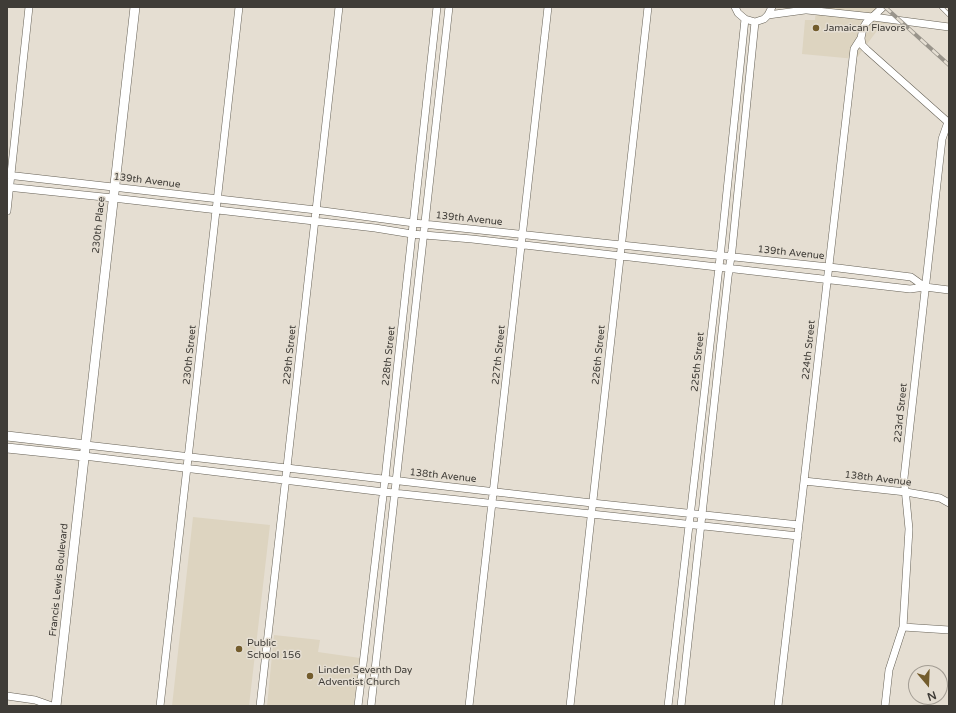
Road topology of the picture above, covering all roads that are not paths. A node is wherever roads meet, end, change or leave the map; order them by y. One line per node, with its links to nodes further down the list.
1 (29, 7): 23 (street)
2 (134, 7): 25 (street, 230th Place)
3 (239, 7): 27 (street, 230th Street)
4 (338, 7): 29 (street, 229th Street)
5 (437, 7): 32 (street, 228th Street)
6 (449, 7): 33 (street, 228th Street)
7 (548, 7): 35 (street, 227th Street)
8 (648, 7): 38 (street, 226th Street)
9 (736, 7): 18 (street)
10 (772, 7): 15 (street)
11 (798, 7): 14 (street)
12 (883, 7): 17 (street, 224th Street)
13 (941, 7): 16 (lane)
14 (807, 10): 15 (street); 17 (street)
15 (768, 15): 19 (street)
16 (949, 15)
17 (873, 17): 20 (street); 21 (street, 224th Street)
18 (745, 20): 19 (street); 40 (street, 225th Street)
19 (755, 22): 41 (street)
20 (949, 27)
21 (861, 38): 22 (street); 43 (street, 224th Street)
22 (948, 122): 46 (street, 223rd Street)
23 (9, 175): 24 (street); 25 (street, 139th Avenue)
24 (8, 187): 26 (street, 139th Avenue); 30 (street)
25 (114, 187): 26 (street, 230th Place); 27 (street, 139th Avenue)
26 (113, 198): 28 (street, 139th Avenue); 49 (street, 230th Place)
27 (217, 199): 28 (street, 230th Street); 29 (street, 139th Avenue)
28 (216, 210): 31 (street, 139th Avenue); 52 (street, 230th Street)
29 (316, 210): 31 (street, 229th Street); 32 (street, 139th Avenue)
30 (7, 212)
31 (315, 222): 34 (street, 139th Avenue); 54 (street, 229th Street)
32 (414, 223): 33 (street, 139th Avenue); 34 (street, 228th Street)
33 (424, 224): 35 (street, 139th Avenue); 36 (street, 228th Street)
34 (412, 234): 36 (street, 139th Avenue); 56 (street, 228th Street)
35 (523, 234): 37 (street, 227th Street); 38 (street, 139th Avenue)
36 (423, 235): 37 (street, 139th Avenue); 57 (street, 228th Street)
37 (522, 245): 39 (street, 139th Avenue); 59 (street, 227th Street)
38 (621, 245): 39 (street, 226th Street); 40 (street, 139th Avenue)
39 (620, 256): 42 (street, 139th Avenue); 64 (street, 226th Street)
40 (720, 256): 41 (street, 139th Avenue); 42 (street, 225th Street)
41 (731, 257): 43 (street, 139th Avenue); 44 (street)
42 (719, 267): 44 (street, 139th Avenue); 66 (street, 225th Street)
43 (828, 267): 45 (street, 224th Street); 46 (street, 139th Avenue)
44 (729, 268): 45 (street, 139th Avenue); 68 (street)
45 (827, 280): 46 (street, 139th Avenue); 58 (street, 224th Street)
46 (925, 287): 47 (street, 139th Avenue); 61 (street, 223rd Street)
47 (949, 290)
48 (7, 436): 49 (street)
49 (86, 445): 51 (street, Francis Lewis Boulevard); 52 (street, 138th Avenue)
50 (7, 448): 51 (street)
51 (84, 456): 53 (street); 81 (street, Francis Lewis Boulevard)
52 (188, 457): 53 (street, 230th Street); 54 (street, 138th Avenue)
53 (187, 468): 55 (street); 82 (street, 230th Street)
54 (287, 468): 55 (street, 229th Street); 56 (street, 138th Avenue)
55 (286, 479): 60 (street); 83 (street, 229th Street)
56 (385, 479): 57 (street, 138th Avenue); 60 (street, 228th Street)
57 (397, 481): 59 (street, 138th Avenue); 62 (street, 228th Street)
58 (804, 481): 61 (street, 138th Avenue); 70 (street, 224th Street)
59 (494, 491): 63 (street, 227th Street); 64 (street, 138th Avenue)
60 (384, 492): 62 (street); 73 (street, 228th Street)
61 (906, 492): 65 (street, 138th Avenue); 75 (street, 223rd Street)
62 (396, 493): 63 (street); 74 (street, 228th Street)
63 (492, 502): 67 (street); 86 (street, 227th Street)
64 (592, 503): 66 (street, 138th Avenue); 67 (street, 226th Street)
65 (949, 503)
66 (690, 513): 68 (street, 138th Avenue); 69 (street, 225th Street)
67 (591, 514): 69 (street); 87 (street, 226th Street)
68 (703, 515): 70 (street, 138th Avenue); 71 (street)
69 (689, 524): 71 (street); 88 (street, 225th Street)
70 (799, 525): 72 (street, 224th Street)
71 (702, 526): 72 (street); 89 (street)
72 (798, 536): 90 (street, 224th Street)
73 (374, 573): 74 (street); 77 (street, 228th Street)
74 (386, 576): 78 (street, 228th Street)
75 (903, 627): 76 (street); 91 (street, 223rd Street)
76 (949, 630)
77 (364, 656): 78 (street); 84 (street, 228th Street)
78 (377, 658): 85 (street, 228th Street)
79 (7, 696): 80 (street)
80 (52, 706)
81 (56, 706)
82 (160, 706)
83 (260, 706)
84 (358, 706)
85 (371, 706)
86 (469, 706)
87 (570, 706)
88 (668, 706)
89 (681, 706)
90 (778, 706)
91 (885, 706)

